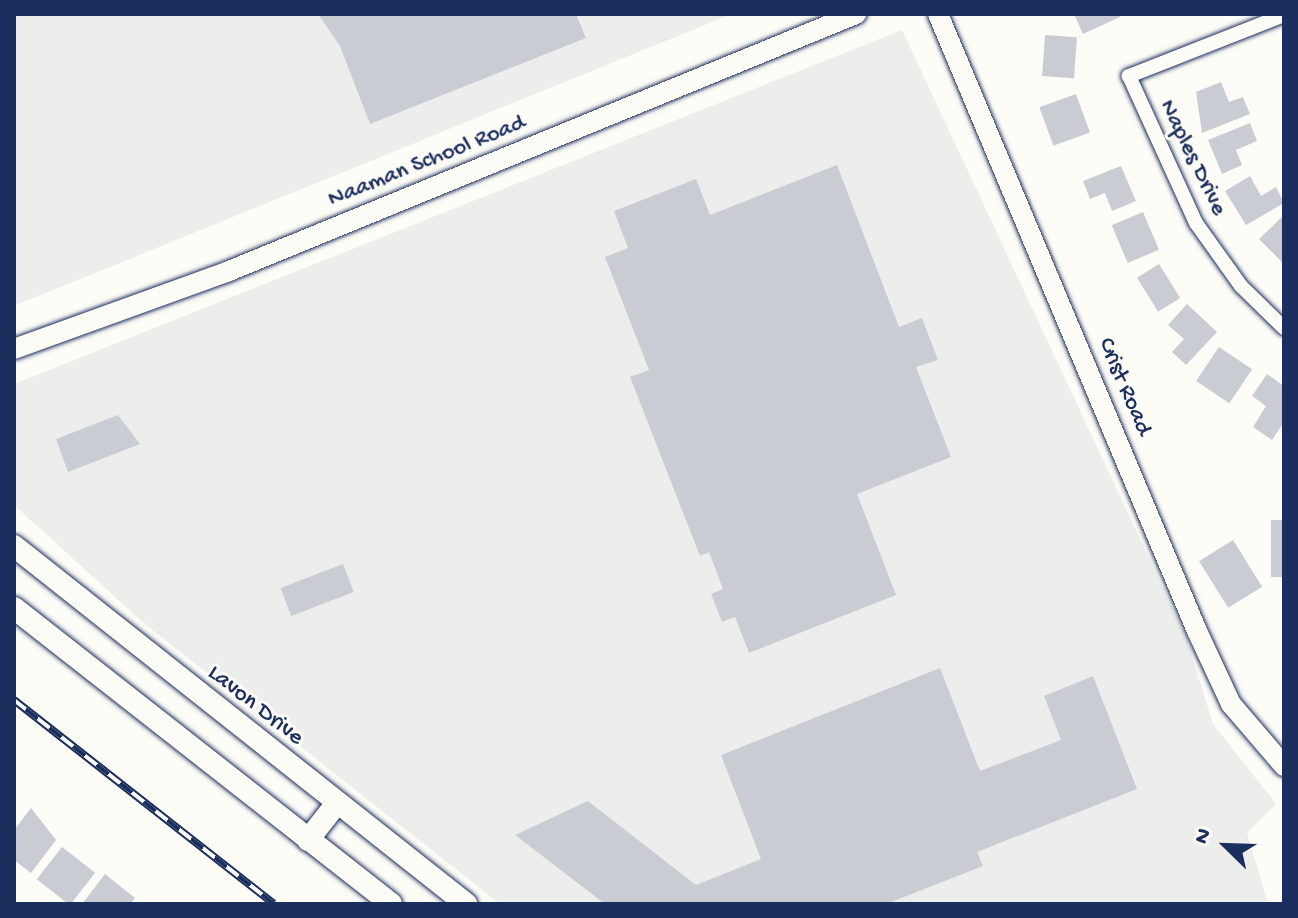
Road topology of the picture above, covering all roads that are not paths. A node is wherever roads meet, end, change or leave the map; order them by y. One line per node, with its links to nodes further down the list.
1 (856, 14): 5 (main road, Naaman School Road)
2 (938, 14): 8 (main road, Crist Road)
3 (1284, 15): 4 (street, Naples Drive)
4 (1284, 328)
5 (14, 349)
6 (14, 546): 9 (main road, Lavon Drive)
7 (14, 608): 10 (main road)
8 (1284, 766)
9 (337, 803): 10 (main road); 12 (main road, Lavon Drive)
10 (308, 840): 11 (main road)
11 (391, 904)
12 (466, 904)

